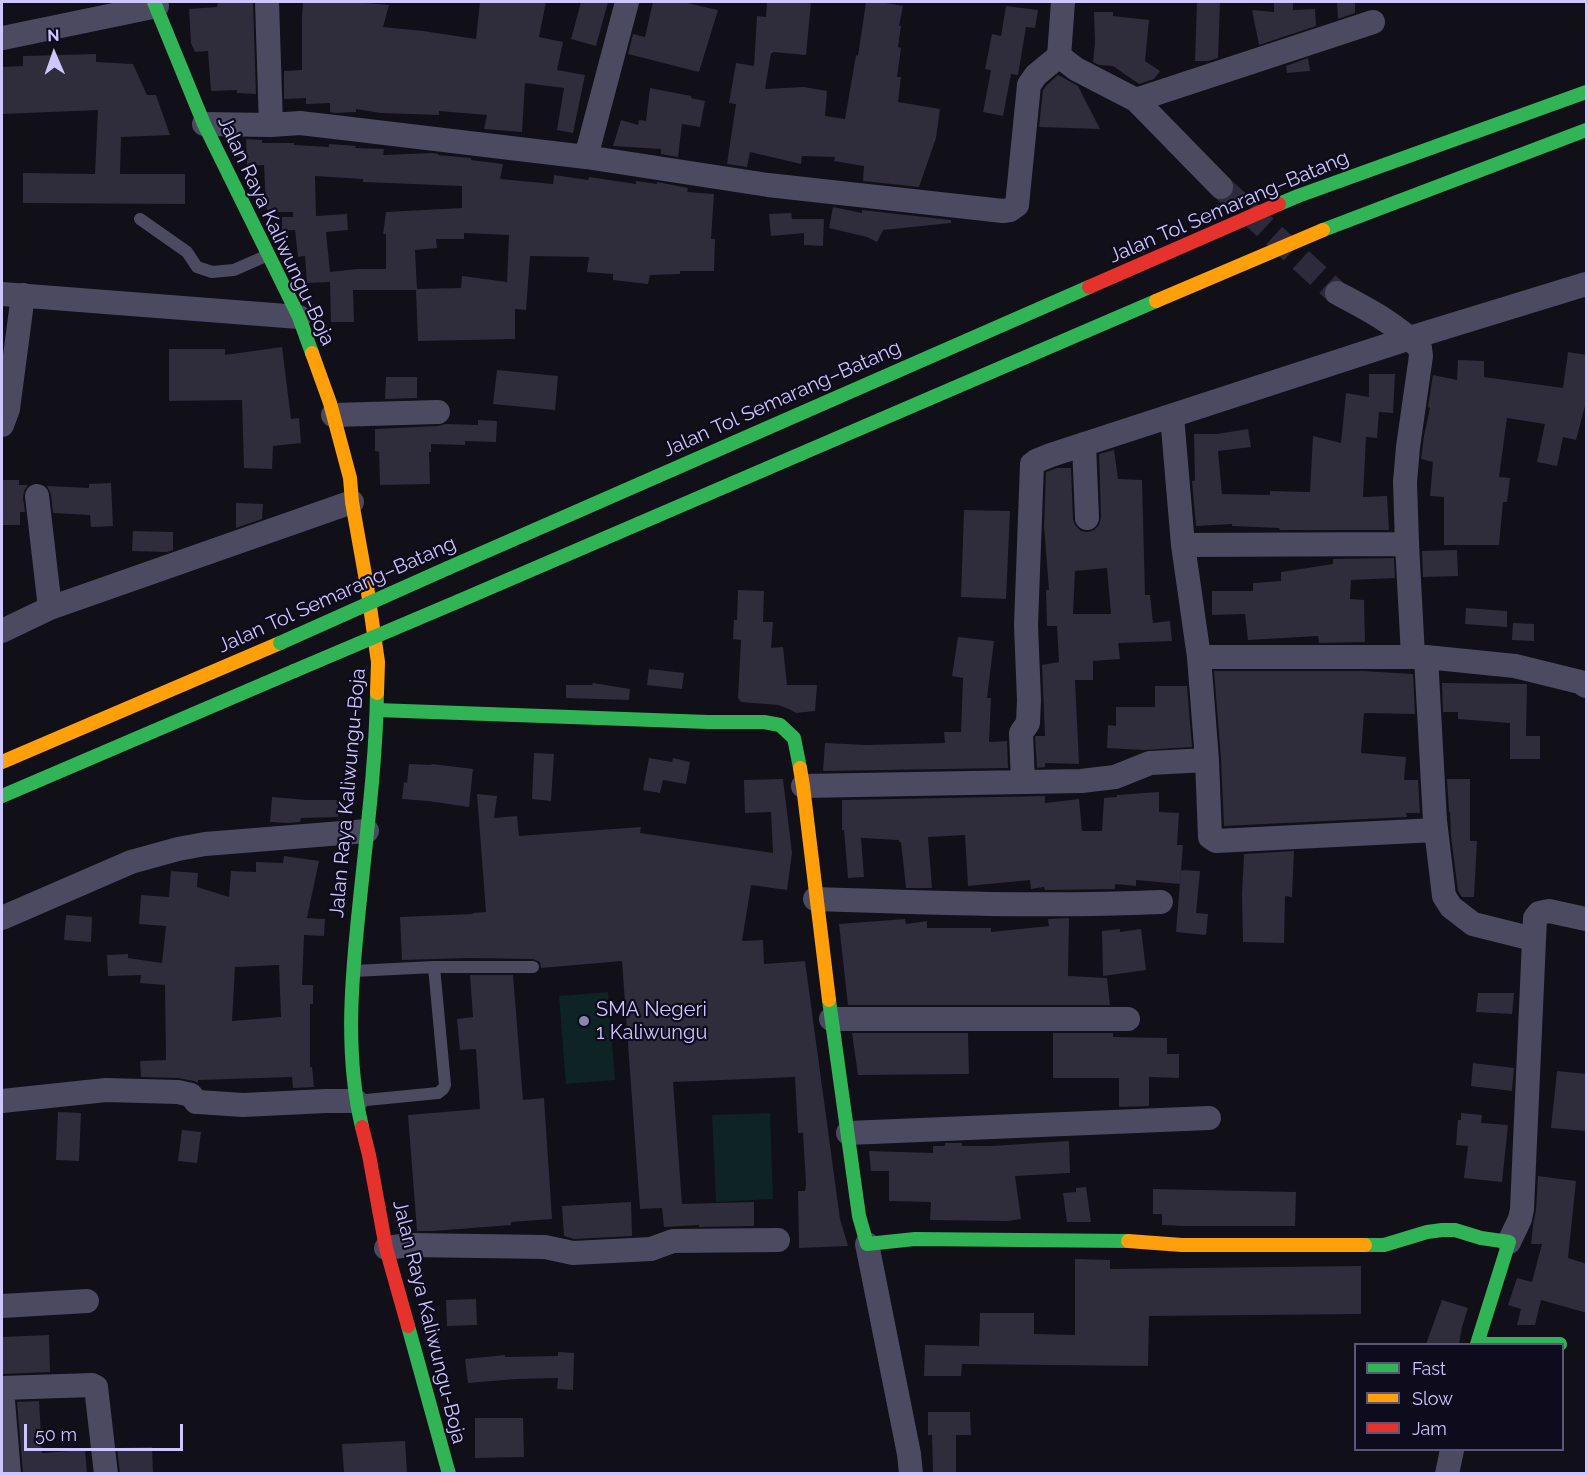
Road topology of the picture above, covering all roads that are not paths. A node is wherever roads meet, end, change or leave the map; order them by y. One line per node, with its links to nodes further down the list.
1 (267, 2): 11 (street)
2 (627, 2): 13 (street)
3 (1063, 2): 7 (street)
4 (155, 4): 6 (street); 10 (main road, Jalan Raya Kaliwungu-Boja)
5 (1373, 22): 9 (street)
6 (3, 38)
7 (1059, 57): 9 (street); 13 (street)
8 (1587, 92): 39 (main road, Jalan Tol Semarang–Batang, bridge)
9 (1136, 100): 14 (street)
10 (204, 124): 11 (street); 16 (main road, Jalan Raya Kaliwungu-Boja)
11 (272, 125): 13 (street)
12 (1587, 130): 42 (main road, bridge)
13 (586, 157)
14 (1221, 187)
15 (140, 219): 16 (lane)
16 (269, 255): 20 (main road, Jalan Raya Kaliwungu-Boja)
17 (1587, 284): 21 (street)
18 (1337, 293): 21 (street)
19 (12, 294): 20 (street); 25 (street)
20 (299, 316): 23 (main road, Jalan Raya Kaliwungu-Boja)
21 (1410, 338): 24 (street); 30 (street)
22 (438, 412): 23 (street)
23 (333, 415): 28 (main road, Jalan Raya Kaliwungu-Boja)
24 (1172, 416): 26 (street); 31 (street)
25 (2, 425)
26 (1084, 444): 29 (street); 40 (street)
27 (37, 496): 32 (street)
28 (352, 502): 32 (street); 37 (main road, Jalan Raya Kaliwungu-Boja)
29 (1087, 518)
30 (1407, 544): 31 (street); 35 (street)
31 (1183, 545): 34 (street)
32 (50, 608): 33 (street)
33 (2, 631)
34 (1198, 657): 35 (street); 38 (street)
35 (1419, 657): 36 (street); 43 (street)
36 (1587, 686)
37 (377, 710): 41 (main road); 44 (main road, Jalan Raya Kaliwungu-Boja)
38 (1207, 760): 40 (street); 43 (street)
39 (2, 762)
40 (1023, 782): 41 (street)
41 (803, 786): 45 (main road)
42 (2, 796)
43 (1436, 830): 49 (street)
44 (368, 831): 47 (street); 52 (main road, Jalan Raya Kaliwungu-Boja)
45 (816, 899): 46 (street); 53 (main road)
46 (1161, 902)
47 (2, 918)
48 (1587, 919): 49 (street)
49 (1533, 939): 60 (street)
50 (533, 967): 51 (lane)
51 (434, 968): 52 (lane); 56 (lane)
52 (352, 971): 56 (main road, Jalan Raya Kaliwungu-Boja)
53 (831, 1019): 54 (street); 58 (main road)
54 (1128, 1019)
55 (2, 1101): 56 (street)
56 (356, 1101): 62 (main road, Jalan Raya Kaliwungu-Boja)
57 (1209, 1118): 58 (street)
58 (848, 1133): 61 (main road)
59 (778, 1240): 62 (street)
60 (1509, 1242): 61 (main road); 65 (main road)
61 (867, 1244): 71 (street)
62 (386, 1248): 70 (main road, Jalan Raya Kaliwungu-Boja)
63 (87, 1301): 64 (street)
64 (2, 1306)
65 (1478, 1343)
66 (2, 1388): 68 (street); 69 (street)
67 (1452, 1451): 72 (street)
68 (9, 1473)
69 (106, 1473)
70 (449, 1473)
71 (911, 1473)
72 (1447, 1473)

